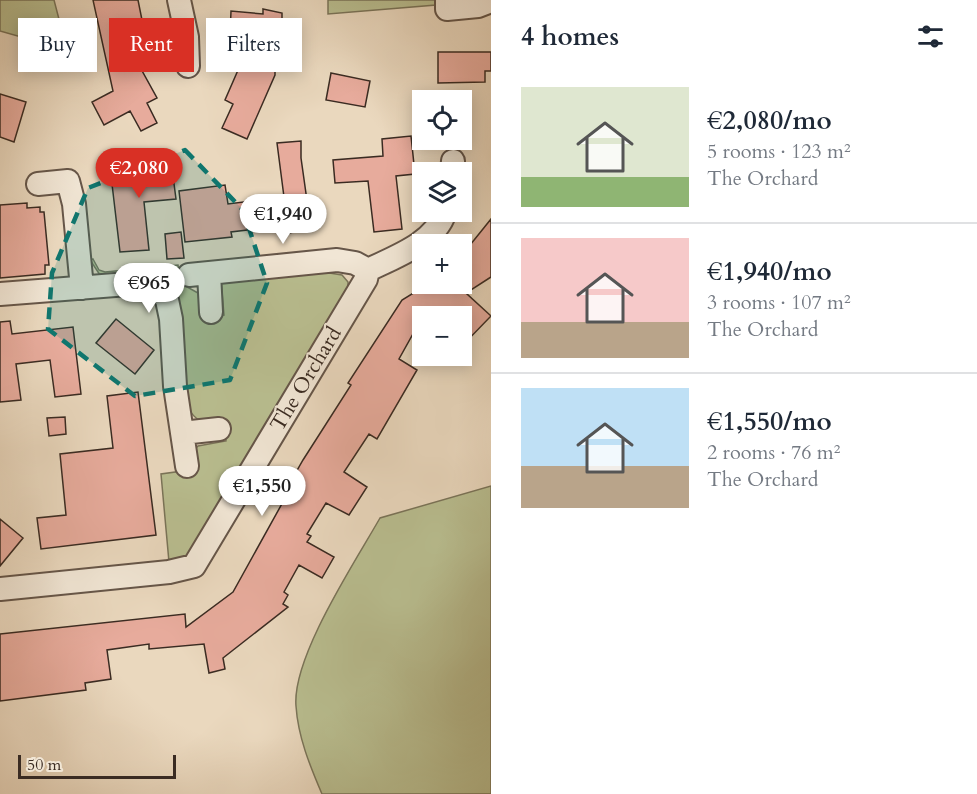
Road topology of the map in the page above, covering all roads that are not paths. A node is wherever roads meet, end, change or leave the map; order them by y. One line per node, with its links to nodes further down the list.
1 (179, 0): 4 (street)
2 (447, 0): 3 (street)
3 (491, 1)
4 (183, 18)
5 (38, 184): 8 (street)
6 (439, 222): 7 (street)
7 (368, 270): 10 (street); 14 (street, The Orchard)
8 (82, 288): 9 (street); 12 (street)
9 (0, 294)
10 (211, 312)
11 (219, 429): 12 (street)
12 (182, 433): 13 (street)
13 (187, 466)
14 (0, 589)

